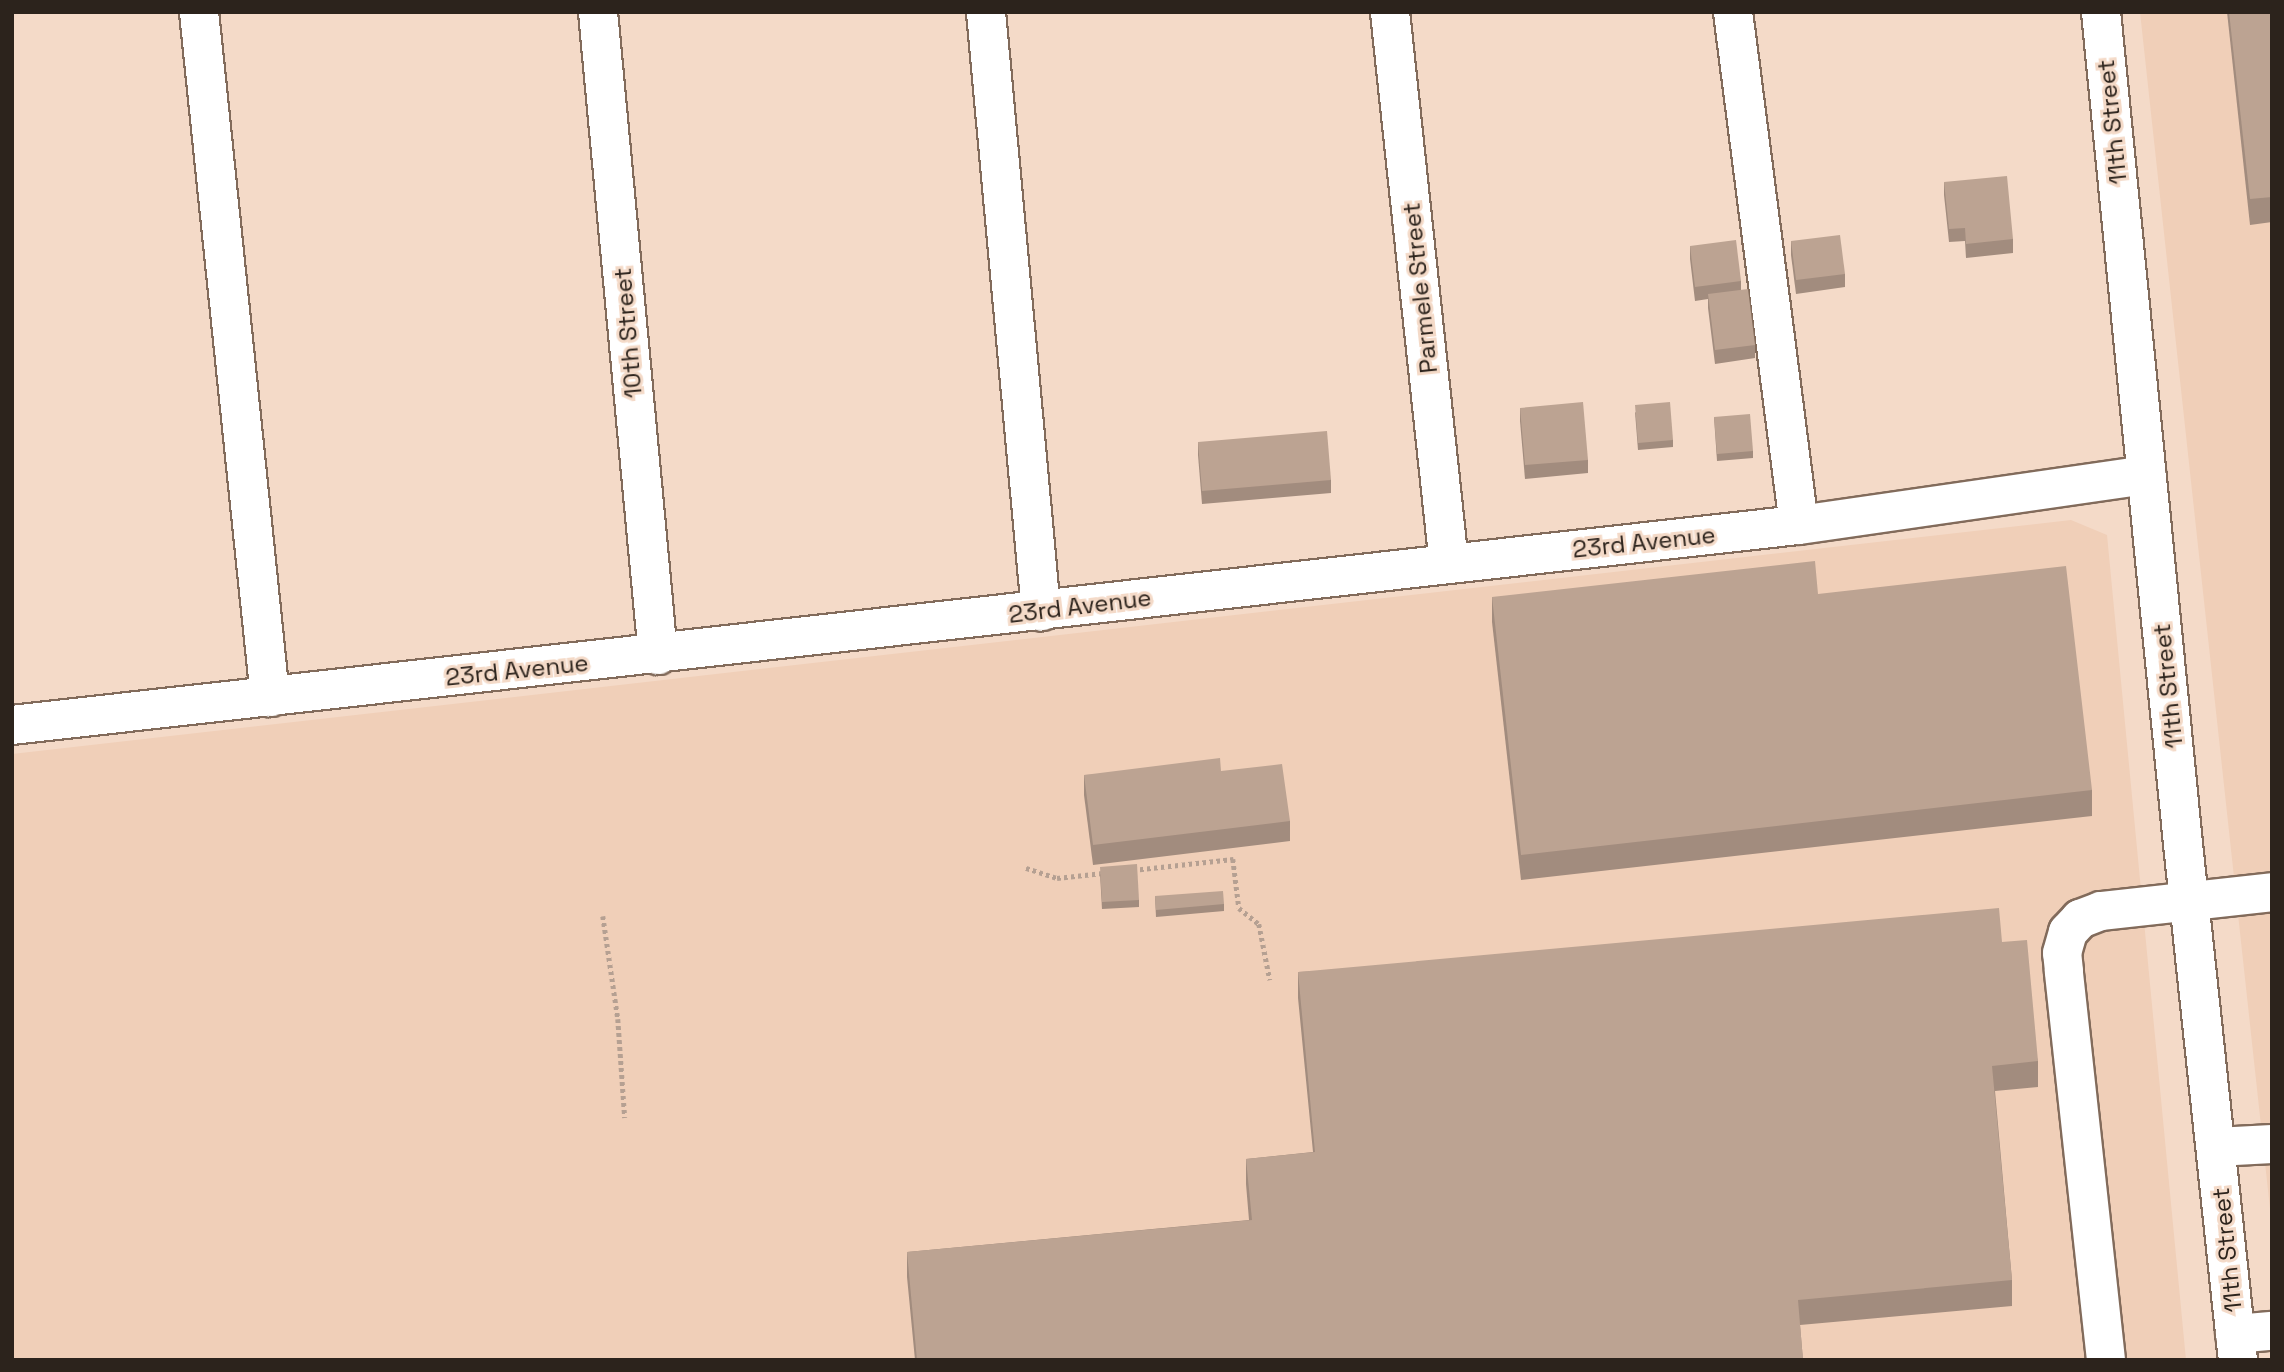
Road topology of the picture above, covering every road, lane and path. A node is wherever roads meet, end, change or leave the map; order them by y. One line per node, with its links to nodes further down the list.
1 (199, 12): 12 (street)
2 (598, 12): 11 (street, 10th Street)
3 (986, 12): 10 (street)
4 (1390, 12): 9 (street, Parmele Street)
5 (1733, 12): 8 (street)
6 (2101, 12): 7 (street, 11th Street)
7 (2147, 475): 8 (street, 23rd Avenue); 18 (street, 11th Street)
8 (1799, 524): 9 (street, 23rd Avenue)
9 (1449, 564): 10 (street, 23rd Avenue)
10 (1041, 611): 11 (street, 23rd Avenue)
11 (658, 655): 12 (street, 23rd Avenue)
12 (270, 697): 13 (street, 23rd Avenue)
13 (12, 725)
14 (1026, 868): 16 (path)
15 (1125, 871): 20 (path)
16 (1111, 873)
17 (2272, 892): 18 (street)
18 (2189, 901): 23 (street, 11th Street); 25 (street)
19 (604, 916): 21 (path)
20 (1270, 980)
21 (625, 1118)
22 (2272, 1144): 23 (street)
23 (2216, 1147): 24 (street, 11th Street)
24 (2248, 1342)
25 (2106, 1360)

